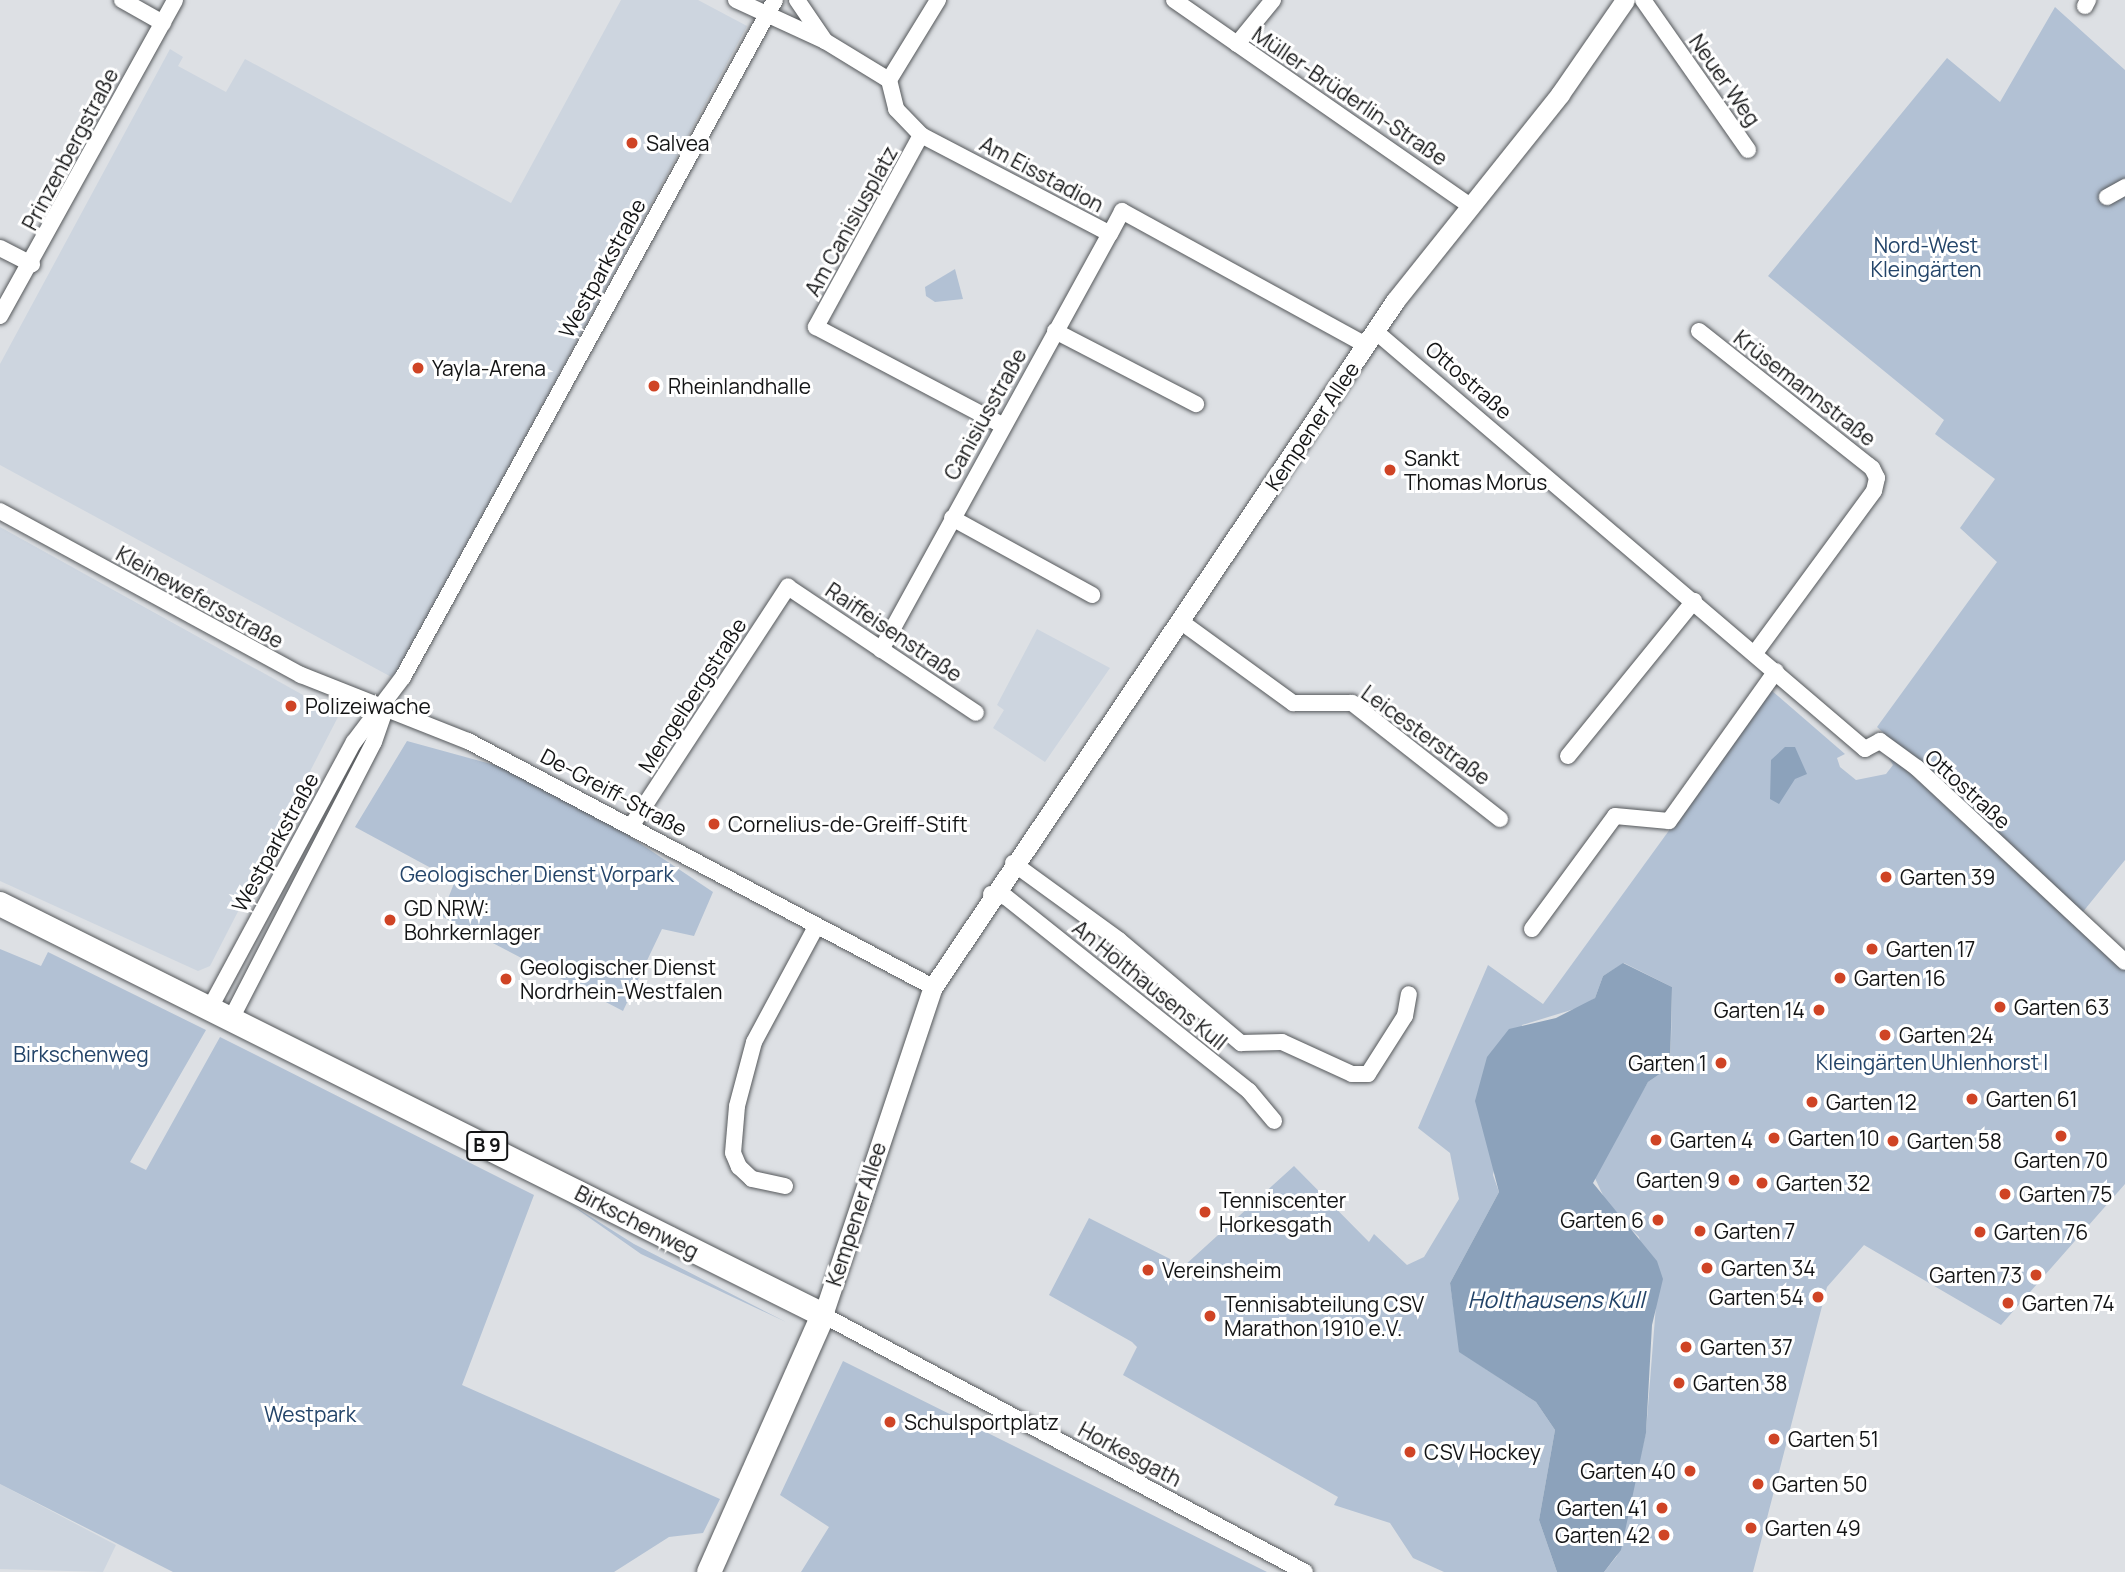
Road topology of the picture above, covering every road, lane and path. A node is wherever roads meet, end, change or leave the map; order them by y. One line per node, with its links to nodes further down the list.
1 (122, 0): 12 (street)
2 (175, 0): 12 (street, Prinzenbergstraße)
3 (736, 0): 11 (street)
4 (775, 0): 11 (street, Westparkstraße)
5 (797, 0): 13 (street)
6 (938, 0): 15 (street)
7 (1174, 0): 14 (street, Müller-Brüderlin-Straße)
8 (1273, 0): 14 (street)
9 (1625, 0): 20 (street, Kempener Allee)
10 (1643, 0): 17 (street, Neuer Weg)
11 (765, 16): 13 (street); 39 (street, Westparkstraße)
12 (163, 23): 23 (street, Prinzenbergstraße)
13 (825, 41): 15 (street)
14 (1237, 44): 20 (street, Müller-Brüderlin-Straße)
15 (890, 80): 16 (street, Am Eisstadion)
16 (921, 135): 21 (street, Am Eisstadion); 29 (street, Am Canisiusplatz)
17 (1748, 150)
18 (2125, 187): 19 (street)
19 (2107, 197)
20 (1467, 204): 27 (street, Kempener Allee)
21 (1110, 234): 25 (street, Canisiusstraße); 27 (street, Am Eisstadion)
22 (0, 248): 23 (street)
23 (32, 264): 24 (street, Prinzenbergstraße)
24 (0, 316)
25 (1055, 331): 28 (street); 29 (street, Canisiusstraße)
26 (1699, 331): 37 (street, Krüsemannstraße)
27 (1371, 338): 34 (street, Ottostraße); 35 (street, Kempener Allee)
28 (1196, 404)
29 (1002, 425): 31 (street, Canisiusstraße)
30 (0, 511): 39 (street, Kleinewefersstraße)
31 (952, 518): 33 (street); 36 (street, Canisiusstraße)
32 (788, 587): 36 (street, Raiffeisenstraße); 43 (street, Mengelbergstraße)
33 (1092, 595)
34 (1694, 601): 37 (street, Ottostraße); 41 (street)
35 (1180, 621): 42 (street, Leicesterstraße); 44 (street, Kempener Allee)
36 (881, 650): 40 (street, Raiffeisenstraße)
37 (1755, 653): 38 (street, Ottostraße)
38 (1776, 671): 48 (street); 49 (street, Ottostraße)
39 (386, 704): 43 (street, De-Greiff-Straße); 52 (street, Westparkstraße); 52 (street, Westparkstraße)
40 (976, 713)
41 (1568, 756)
42 (1500, 819)
43 (632, 825): 47 (street, De-Greiff-Straße)
44 (1013, 863): 45 (street, Kempener Allee); 51 (street)
45 (991, 894): 50 (street, Kempener Allee); 53 (street, An Holthausens Kull)
46 (0, 904): 52 (main road, Birkschenweg / B 9)
47 (816, 927): 50 (street, De-Greiff-Straße); 54 (street)
48 (1532, 929)
49 (2125, 962)
50 (933, 986): 55 (street, Kempener Allee)
51 (1409, 994)
52 (222, 1012): 55 (main road, Birkschenweg / B 9)
53 (1273, 1121)
54 (785, 1186)
55 (823, 1315): 56 (main road, Kempener Allee); 57 (street, Horkesgath)
56 (709, 1572)
57 (1306, 1572)

